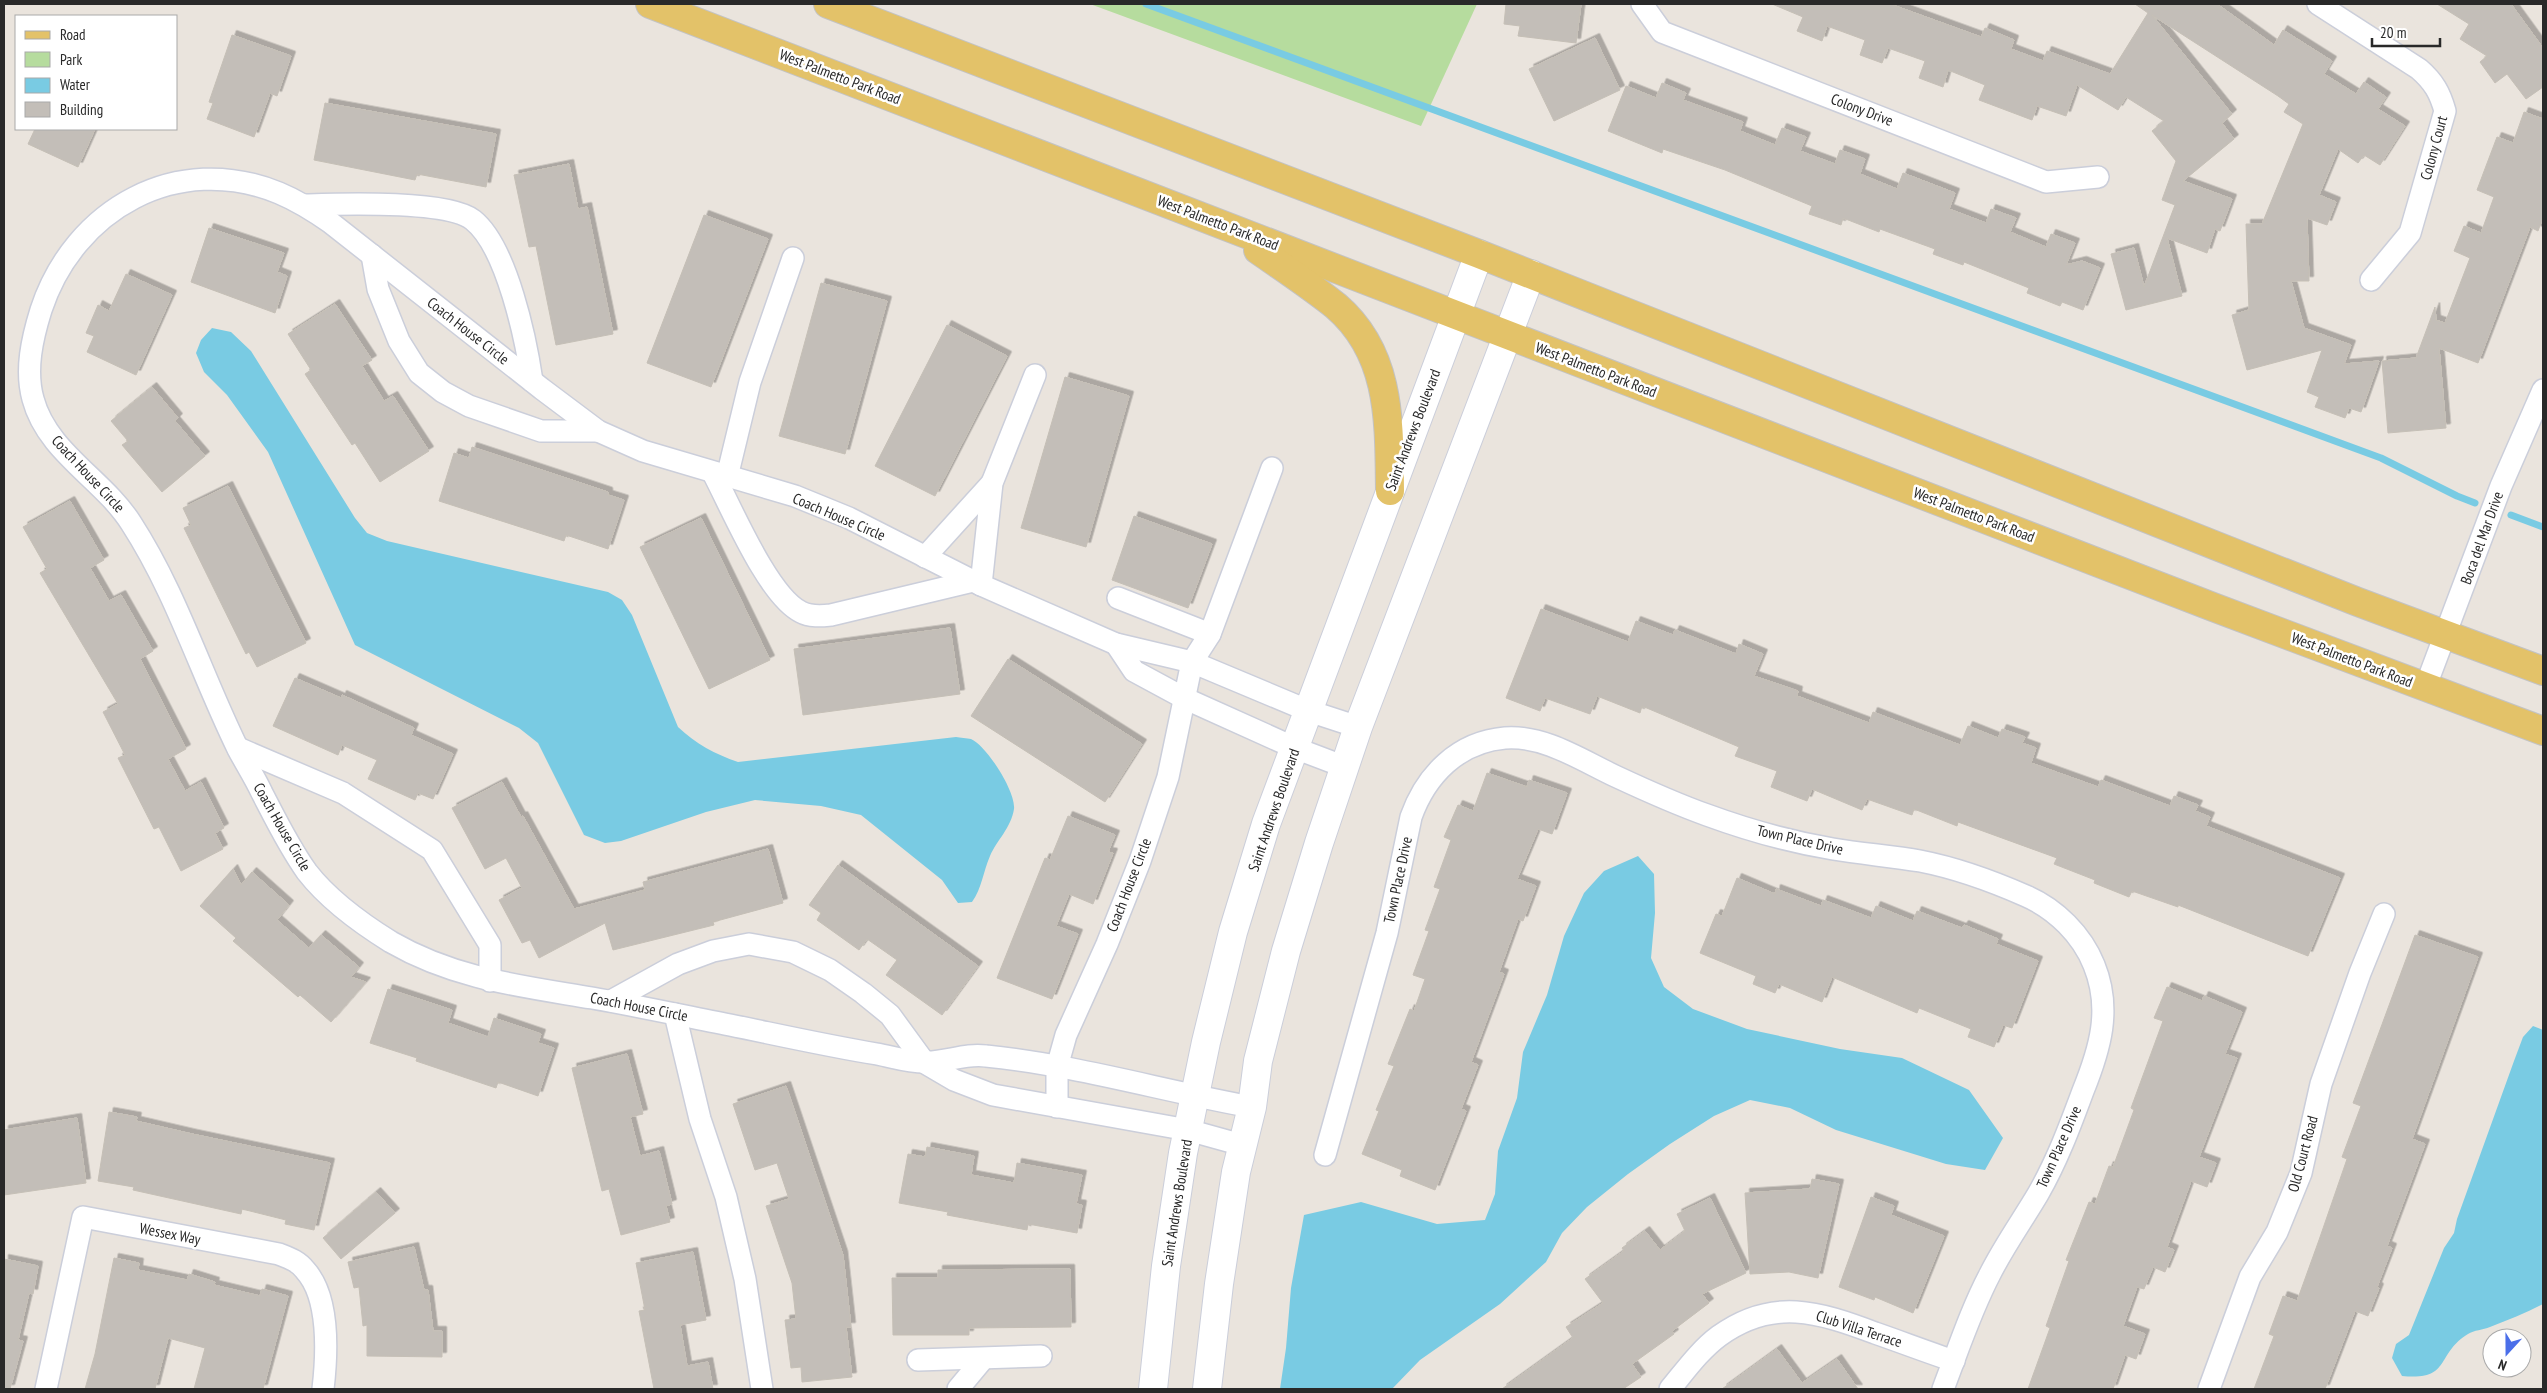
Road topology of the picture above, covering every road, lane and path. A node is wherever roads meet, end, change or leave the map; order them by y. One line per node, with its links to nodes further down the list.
1 (650, 4): 7 (main road, West Palmetto Park Road)
2 (828, 4): 8 (main road)
3 (1642, 4): 5 (street, Colony Drive)
4 (2318, 4): 12 (street, Colony Court)
5 (2098, 177)
6 (305, 205): 9 (street, Coach House Circle); 16 (street); 36 (street, Coach House Circle)
7 (1222, 225): 13 (main road, West Palmetto Park Road); 22 (main road)
8 (1479, 254): 11 (main road); 13 (street, Saint Andrews Boulevard)
9 (372, 256): 16 (street, Coach House Circle); 18 (street)
10 (793, 258): 20 (street)
11 (1531, 274): 14 (street); 27 (main road)
12 (2371, 280)
13 (1456, 316): 14 (main road, West Palmetto Park Road); 22 (street, Saint Andrews Boulevard)
14 (1508, 336): 31 (main road, West Palmetto Park Road); 34 (street)
15 (1035, 375): 21 (street)
16 (532, 381): 18 (street, Coach House Circle)
17 (2543, 390): 27 (street, Boca del Mar Drive)
18 (598, 431): 20 (street, Coach House Circle)
19 (1272, 468): 26 (street)
20 (720, 475): 23 (street, Coach House Circle); 24 (street)
21 (992, 483): 23 (street); 24 (street)
22 (1390, 491): 33 (street, Saint Andrews Boulevard)
23 (925, 557): 24 (street, Coach House Circle)
24 (977, 583): 28 (street, Coach House Circle)
25 (1118, 598): 26 (street)
26 (1210, 634): 29 (street)
27 (2446, 636): 30 (main road); 31 (street, Boca del Mar Drive)
28 (1116, 644): 29 (street, Coach House Circle); 32 (street)
29 (1192, 662): 32 (street, Coach House Circle); 33 (street, Coach House Circle)
30 (2543, 671)
31 (2425, 688): 35 (main road, West Palmetto Park Road)
32 (1184, 698): 37 (street); 44 (street, Coach House Circle)
33 (1309, 711): 34 (street, Coach House Circle); 37 (street, Saint Andrews Boulevard)
34 (1358, 727): 38 (street)
35 (2543, 731)
36 (238, 748): 40 (street, Coach House Circle); 40 (street)
37 (1295, 748): 38 (street); 45 (street, Saint Andrews Boulevard)
38 (1345, 767): 46 (street)
39 (2384, 914): 63 (street, Old Court Road)
40 (490, 981): 41 (street, Coach House Circle)
41 (611, 1001): 42 (street, Coach House Circle); 43 (street)
42 (676, 1014): 43 (street, Coach House Circle); 57 (street)
43 (925, 1063): 44 (street, Coach House Circle); 47 (street, Coach House Circle)
44 (1058, 1067): 45 (street, Coach House Circle); 47 (street, Coach House Circle)
45 (1195, 1097): 46 (street, Coach House Circle); 48 (street, Saint Andrews Boulevard)
46 (1252, 1106): 49 (street)
47 (1057, 1107): 48 (street, Coach House Circle)
48 (1188, 1130): 49 (street, Coach House Circle); 59 (street, Saint Andrews Boulevard)
49 (1242, 1145): 60 (street)
50 (1324, 1155): 54 (street, Town Place Drive)
51 (1041, 1356): 52 (street)
52 (983, 1359): 53 (street); 58 (street)
53 (918, 1360)
54 (1954, 1362): 61 (street, Club Villa Terrace); 62 (street, Town Place Drive)
55 (46, 1389): 56 (street, Wessex Way)
56 (323, 1389)
57 (762, 1389)
58 (958, 1389)
59 (1153, 1389)
60 (1207, 1389)
61 (1670, 1389)
62 (1944, 1389)
63 (2209, 1389)

